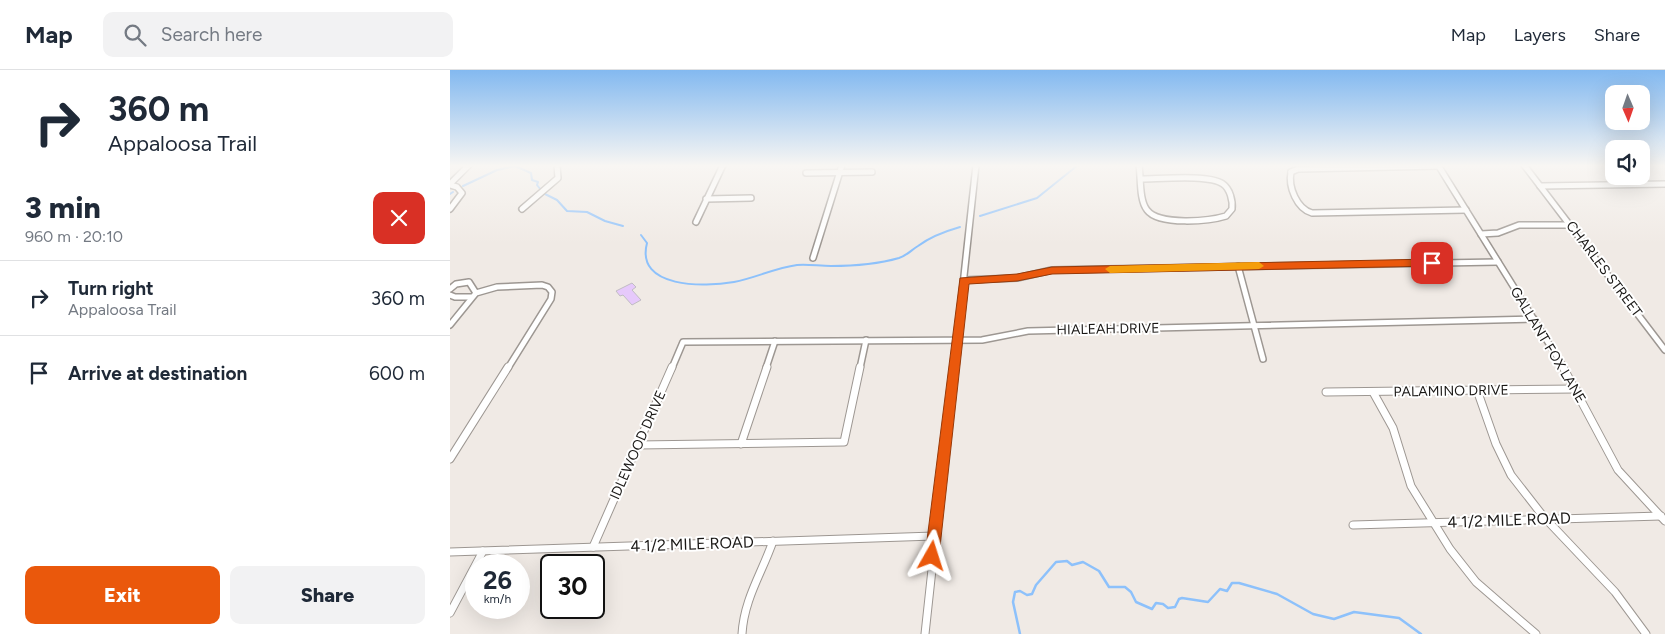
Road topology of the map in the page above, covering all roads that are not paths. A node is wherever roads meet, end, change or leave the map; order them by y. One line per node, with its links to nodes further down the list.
1 (461, 191): 14 (street)
2 (543, 191): 13 (street)
3 (710, 191): 12 (street)
4 (834, 191): 19 (street)
5 (973, 191): 22 (street)
6 (1143, 191): 7 (street)
7 (1228, 191)
8 (1295, 191): 15 (street)
9 (1454, 191): 15 (street, GALLANT FOX LANE)
10 (1544, 191): 17 (street, CHARLES STREET)
11 (751, 198): 12 (street)
12 (706, 199): 16 (street)
13 (522, 208)
14 (450, 209)
15 (1466, 210): 18 (street, GALLANT FOX LANE)
16 (696, 222)
17 (1570, 225): 18 (street); 33 (street, CHARLES STREET)
18 (1481, 234): 20 (street, GALLANT FOX LANE)
19 (813, 258)
20 (1498, 262): 21 (street); 26 (street, GALLANT FOX LANE)
21 (1238, 266): 22 (street); 28 (street)
22 (964, 280): 30 (street)
23 (450, 289): 25 (street)
24 (450, 295): 25 (street)
25 (474, 295): 27 (street); 41 (street)
26 (1534, 319): 28 (street, HIALEAH DRIVE); 35 (street, GALLANT FOX LANE)
27 (450, 325)
28 (1254, 326): 30 (street, HIALEAH DRIVE); 34 (street)
29 (866, 340): 30 (street, HIALEAH DRIVE); 31 (street, HIALEAH DRIVE); 39 (street)
30 (957, 340): 46 (street)
31 (775, 341): 32 (street, HIALEAH DRIVE); 39 (street)
32 (683, 342): 40 (street, IDLEWOOD DRIVE)
33 (1665, 350)
34 (1263, 359)
35 (1576, 389): 36 (street, PALAMINO DRIVE); 42 (street, GALLANT FOX LANE)
36 (1477, 390): 38 (street, PALAMINO DRIVE); 43 (street)
37 (1326, 392): 38 (street, PALAMINO DRIVE)
38 (1373, 392): 44 (street)
39 (741, 444): 40 (street)
40 (638, 445): 48 (street, IDLEWOOD DRIVE)
41 (450, 459)
42 (1664, 518): 43 (street, 4 1/2 MILE ROAD)
43 (1547, 519): 44 (street, 4 1/2 MILE ROAD); 55 (street)
44 (1433, 522): 45 (street, 4 1/2 MILE ROAD); 54 (street)
45 (1353, 525)
46 (934, 536): 47 (street, 4 1/2 MILE ROAD); 53 (street)
47 (773, 541): 48 (street, 4 1/2 MILE ROAD); 52 (street)
48 (593, 547): 49 (street, 4 1/2 MILE ROAD)
49 (483, 551): 50 (street, 4 1/2 MILE ROAD); 51 (street)
50 (450, 552)
51 (450, 614)
52 (742, 634)
53 (925, 634)
54 (1536, 634)
55 (1646, 634)

